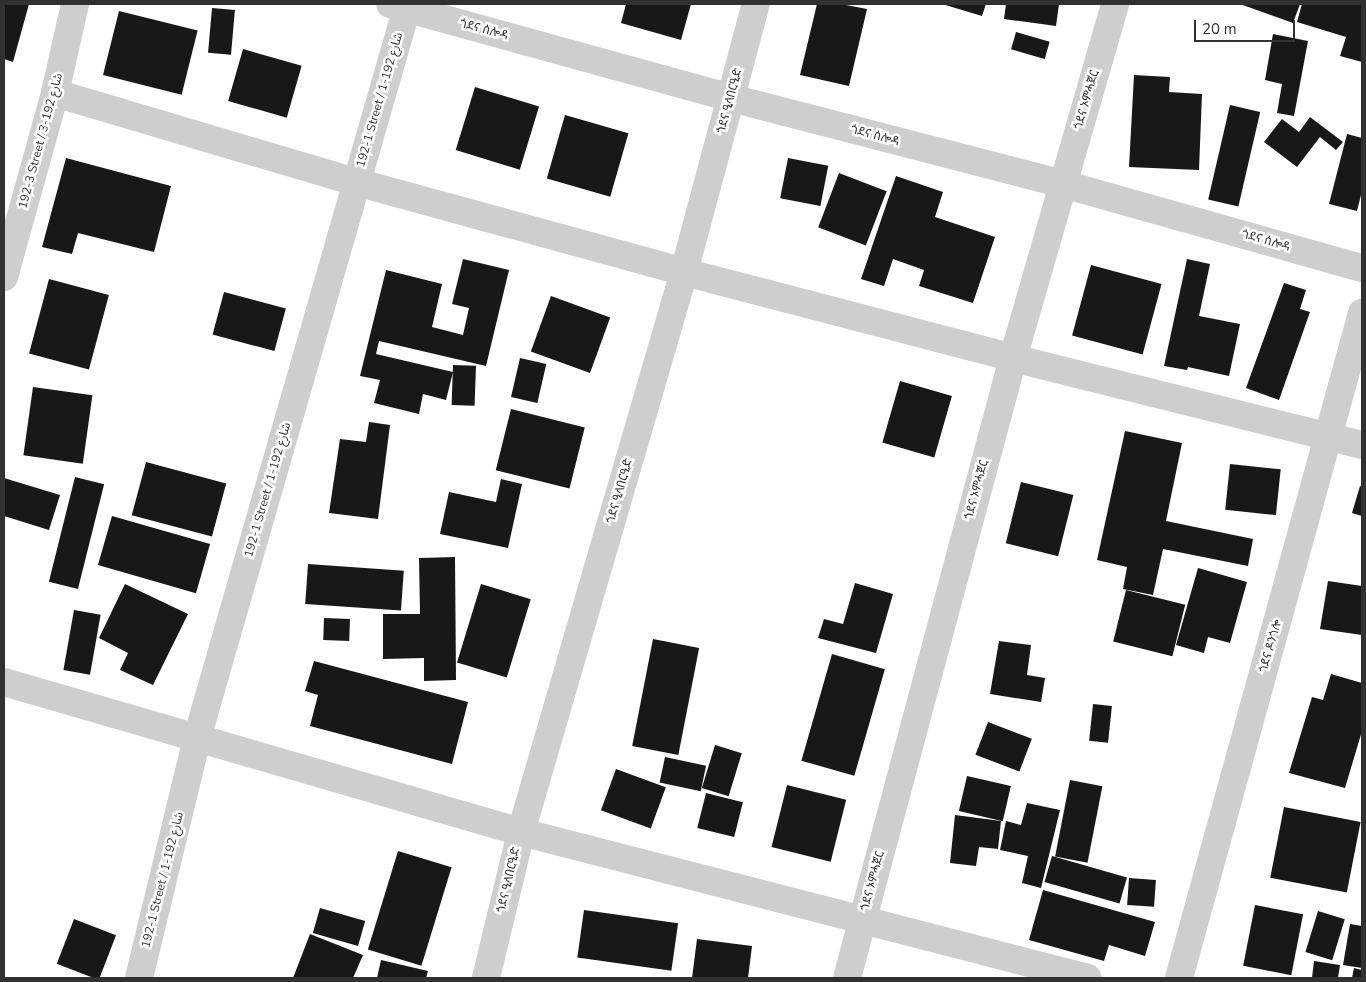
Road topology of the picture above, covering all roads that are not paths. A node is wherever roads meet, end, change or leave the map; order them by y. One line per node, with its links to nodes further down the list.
1 (75, 4): 5 (street, 192-3 Street / شارع 192-3)
2 (756, 4): 6 (street, ጎደና ዒላበርዒድ)
3 (1116, 4): 8 (street, ጎደና ኦምሓጀር)
4 (401, 5): 6 (street, ጎደና ሰሎዳ); 7 (street, 192-1 Street / شارع 192-1)
5 (55, 93): 7 (street); 11 (street, 192-3 Street / شارع 192-3)
6 (731, 98): 8 (street, ጎደና ሰሎዳ); 10 (street, ጎደና ዒላበርዒድ)
7 (356, 182): 10 (street); 17 (street, 192-1 Street / شارع 192-1)
8 (1063, 184): 9 (street, ጎደና ሰሎዳ); 13 (street, ጎደና ኦምሓጀር)
9 (1362, 268)
10 (684, 272): 13 (street); 18 (street, ጎደና ዒላበርዒድ)
11 (4, 277)
12 (1362, 313): 14 (street, ጎደና ዶንጎሎ)
13 (1013, 358): 14 (street); 19 (street, ጎደና ኦምሓጀር)
14 (1330, 436): 15 (street); 24 (street, ጎደና ዶንጎሎ)
15 (1362, 445)
16 (4, 682): 17 (street)
17 (197, 738): 18 (street); 20 (street, 192-1 Street / شارع 192-1)
18 (521, 832): 19 (street); 21 (street, ጎደና ዒላበርዒድ)
19 (862, 919): 22 (street, ጎደና ኦምሓጀር); 23 (street)
20 (139, 978)
21 (486, 978)
22 (847, 978)
23 (1088, 978)
24 (1179, 978)

